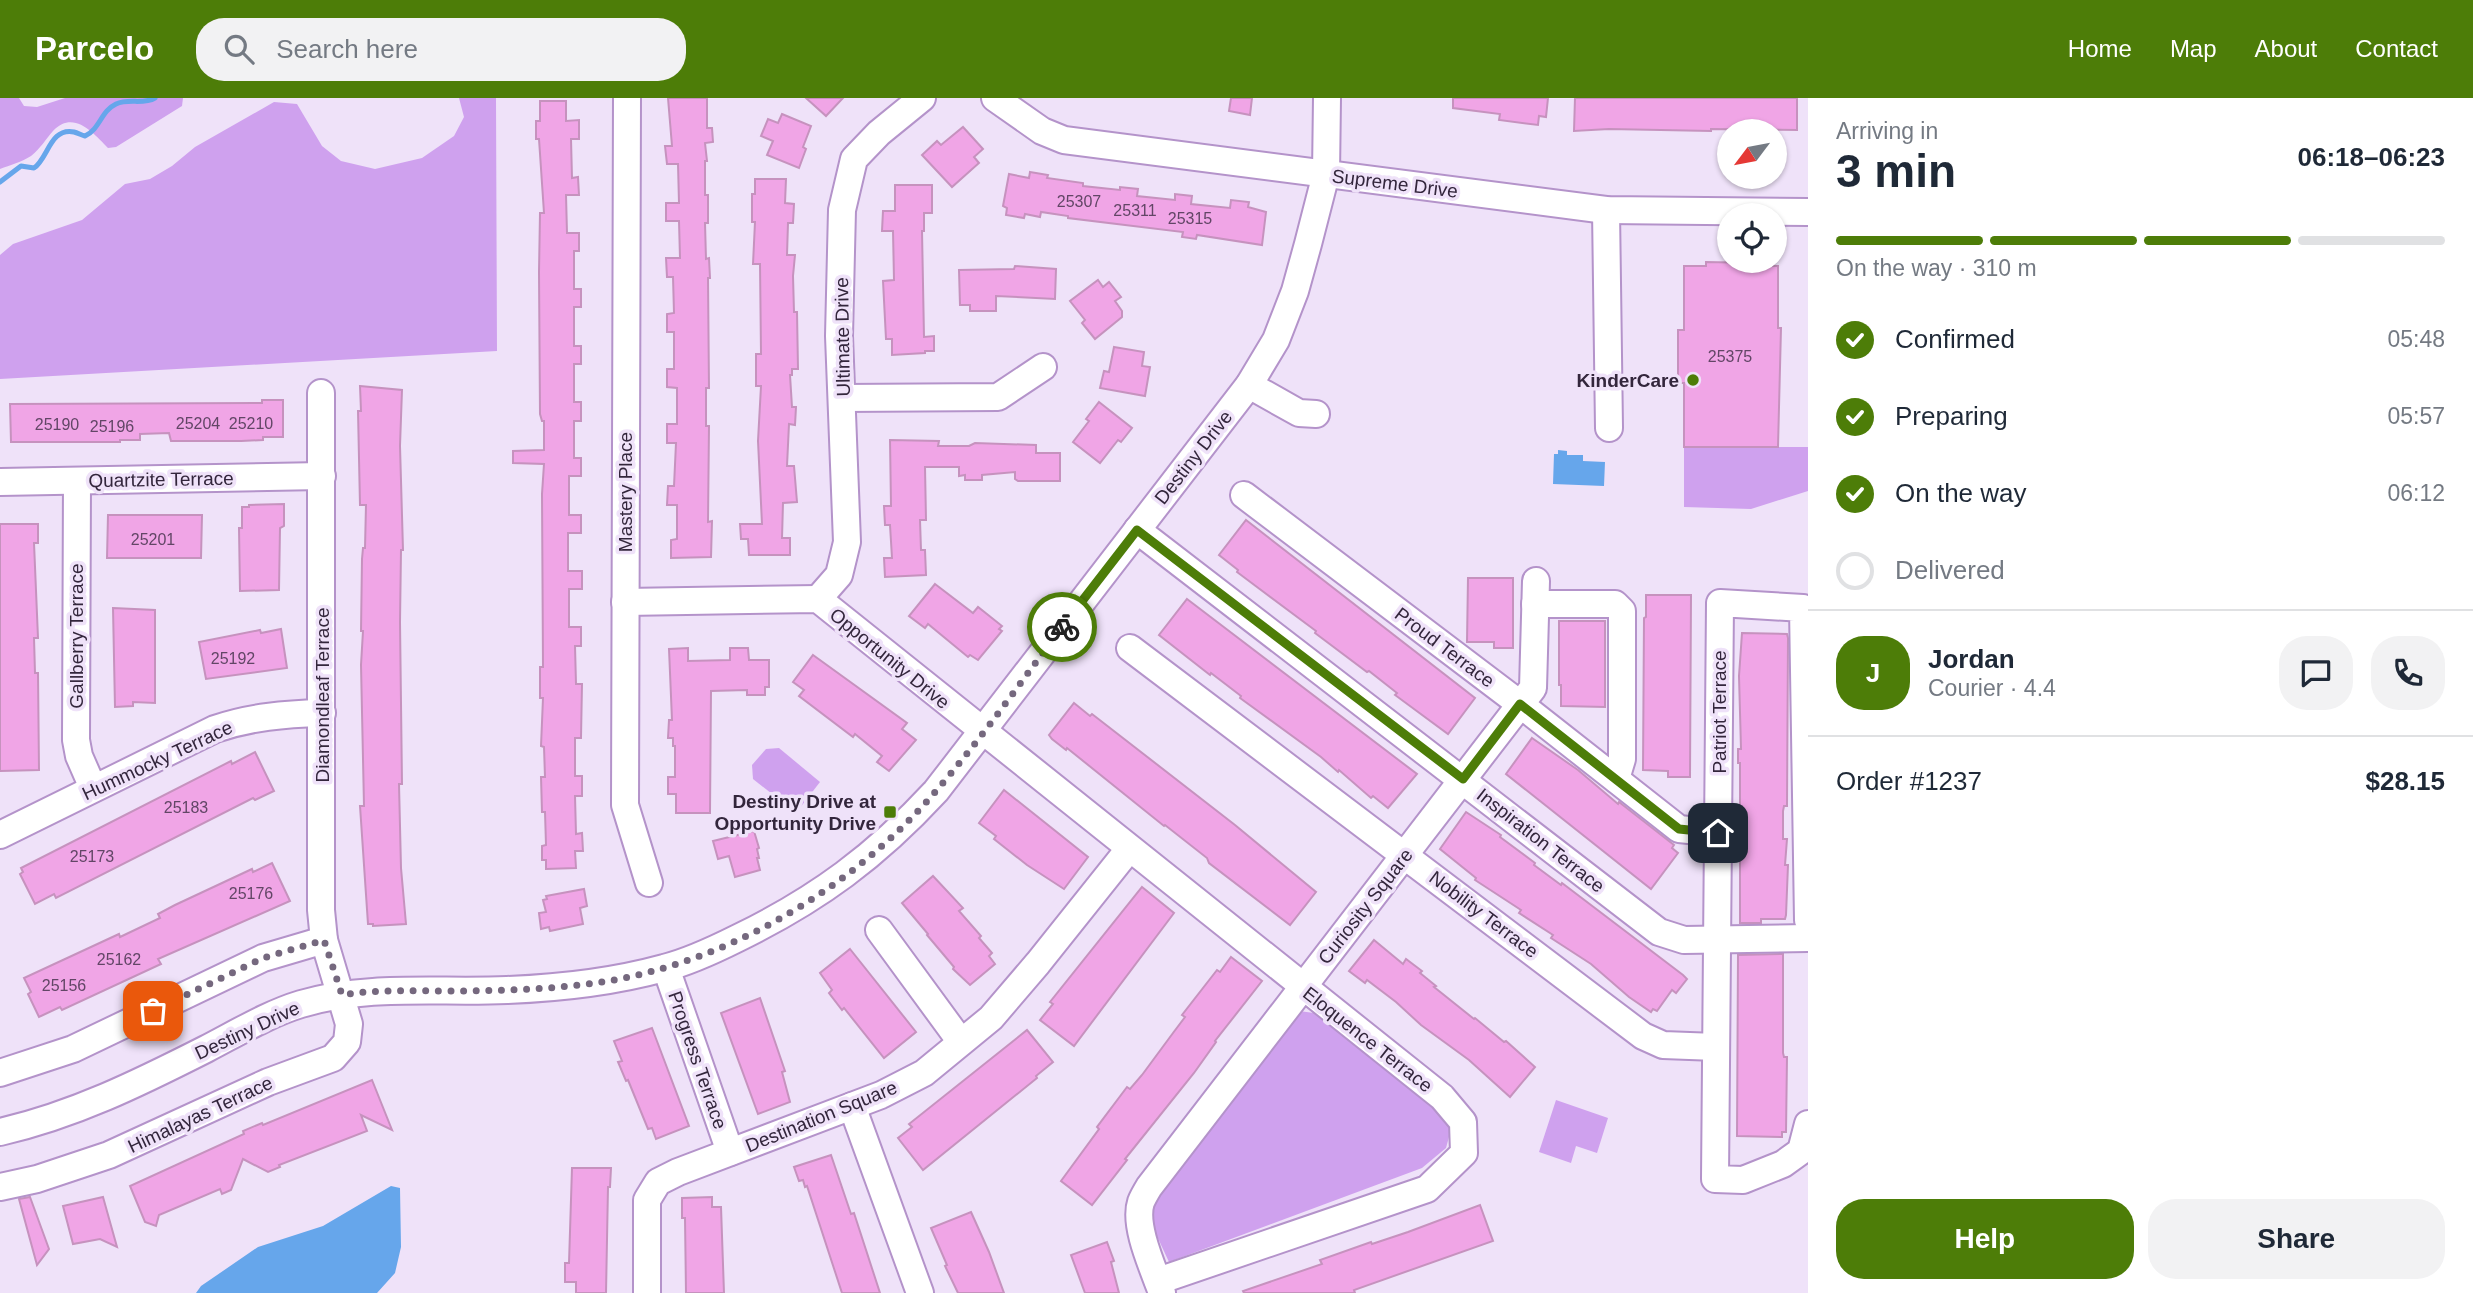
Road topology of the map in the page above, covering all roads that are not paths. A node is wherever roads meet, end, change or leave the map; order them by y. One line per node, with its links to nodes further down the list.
1 (627, 98): 20 (street, Mastery Place)
2 (922, 98): 11 (street, Ultimate Drive)
3 (995, 98): 5 (street, Supreme Drive)
4 (1327, 98): 5 (street, Destiny Drive)
5 (1326, 174): 6 (street, Supreme Drive); 9 (street, Destiny Drive)
6 (1606, 210): 7 (street, Supreme Drive); 13 (street)
7 (1808, 212)
8 (1044, 367): 11 (street)
9 (1249, 385): 12 (street); 18 (street, Destiny Drive)
10 (321, 393): 14 (street, Diamondleaf Terrace)
11 (842, 398): 19 (street, Ultimate Drive)
12 (1316, 414)
13 (1609, 428)
14 (322, 476): 15 (street, Quartzite Terrace); 23 (street, Diamondleaf Terrace)
15 (77, 481): 16 (street, Quartzite Terrace); 27 (street, Gallberry Terrace)
16 (0, 482)
17 (1244, 495): 22 (street, Proud Terrace)
18 (1137, 530): 24 (street, Destiny Drive); 25 (street, Inspiration Terrace)
19 (818, 599): 20 (street, Opportunity Drive); 24 (street, Opportunity Drive)
20 (625, 602): 32 (street, Mastery Place)
21 (1130, 648): 31 (street, Nobility Terrace)
22 (1520, 704): 25 (street, Curiosity Square); 26 (street, Proud Terrace); 26 (street, Curiosity Square)
23 (322, 713): 27 (street, Hummocky Terrace); 37 (street, Diamondleaf Terrace)
24 (982, 732): 30 (street, Eloquence Terrace); 38 (street, Destiny Drive)
25 (1463, 779): 31 (street, Curiosity Square); 36 (street, Inspiration Terrace)
26 (1616, 779): 28 (street, Proud Terrace)
27 (93, 789): 29 (street, Hummocky Terrace)
28 (1718, 833): 33 (street, Patriot Terrace); 36 (street, Patriot Terrace)
29 (0, 835)
30 (1129, 849): 39 (street, Eloquence Terrace); 41 (street, Destination Square)
31 (1406, 855): 39 (street, Curiosity Square); 42 (street, Nobility Terrace)
32 (649, 883)
33 (1808, 920)
34 (879, 930): 41 (street)
35 (1808, 938): 36 (street, Inspiration Terrace)
36 (1717, 939): 42 (street, Patriot Terrace)
37 (324, 940): 40 (street, Diamondleaf Terrace); 43 (street)
38 (666, 968): 40 (street, Destiny Drive); 47 (street, Progress Terrace)
39 (1302, 987): 49 (street, Curiosity Square); 49 (street, Eloquence Terrace)
40 (342, 995): 46 (street, Destiny Drive); 48 (street, Himalayas Terrace)
41 (961, 1042): 44 (street, Destination Square)
42 (1716, 1047): 45 (street, Patriot Terrace)
43 (0, 1073)
44 (852, 1106): 47 (street, Destination Square); 51 (street)
45 (1808, 1124)
46 (0, 1132)
47 (730, 1152): 50 (street, Destination Square)
48 (0, 1187)
49 (1160, 1287)
50 (647, 1293)
51 (920, 1293)

